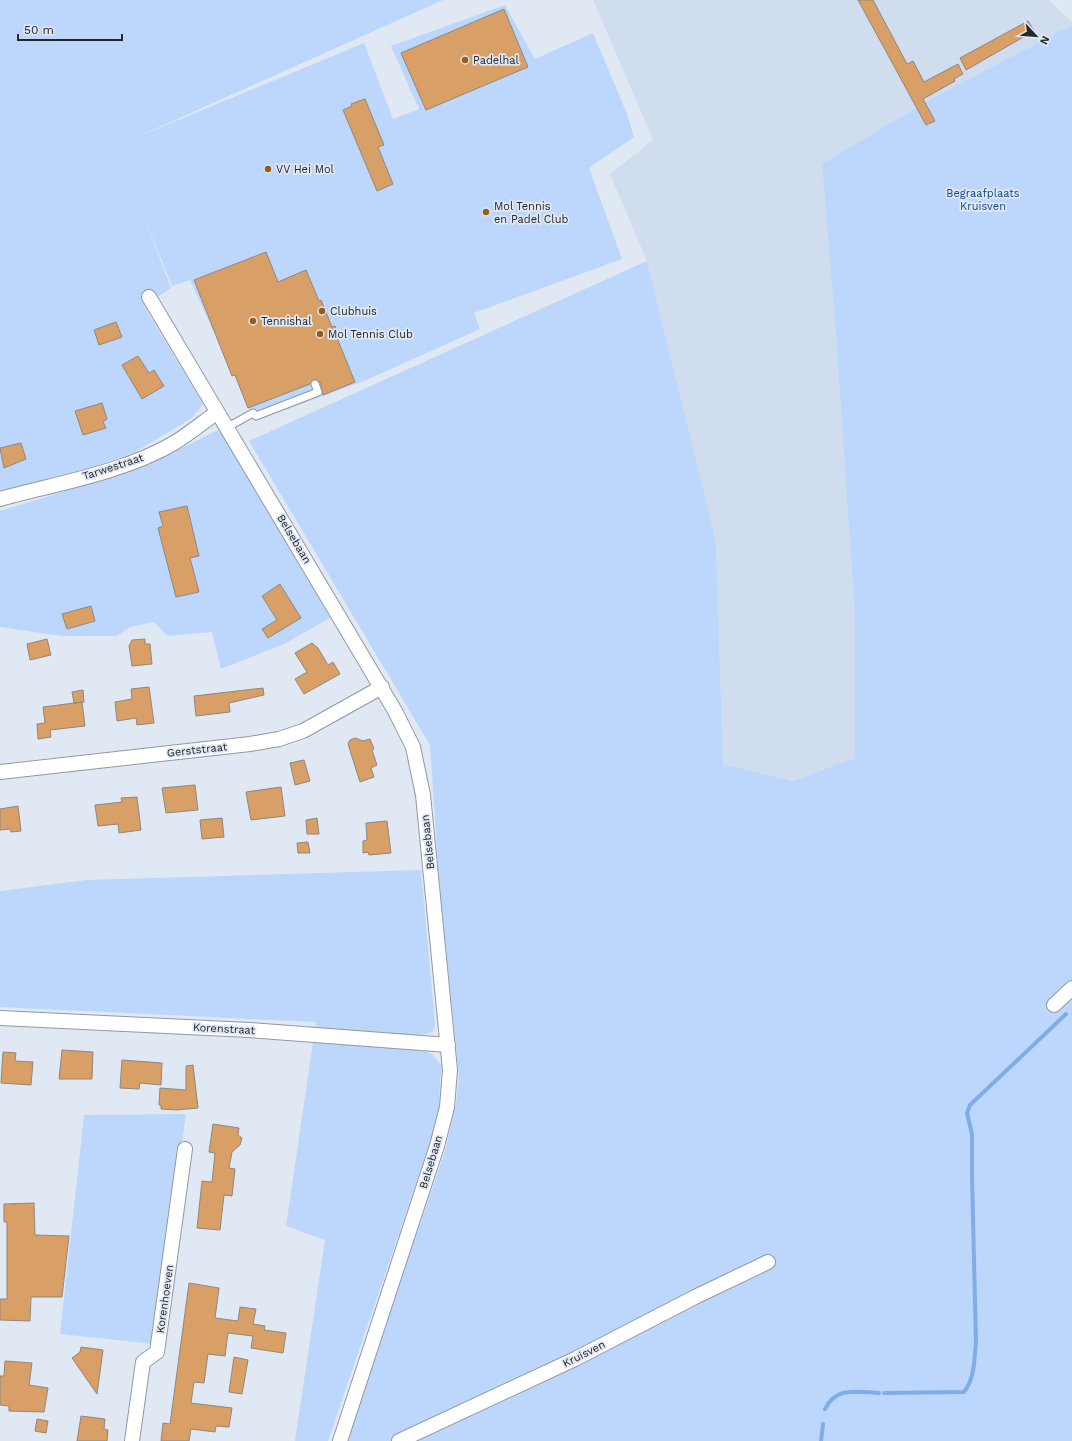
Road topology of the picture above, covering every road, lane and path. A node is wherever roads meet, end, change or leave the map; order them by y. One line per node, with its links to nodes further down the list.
1 (149, 297): 3 (street, Belsebaan)
2 (315, 384): 4 (lane)
3 (216, 413): 4 (street, Belsebaan); 5 (street, Tarwestraat)
4 (226, 428): 6 (street, Belsebaan)
5 (0, 499)
6 (382, 687): 7 (street, Gerststraat); 11 (street, Belsebaan)
7 (0, 772)
8 (1072, 988): 9 (street)
9 (1054, 1005)
10 (0, 1018): 11 (street, Korenstraat)
11 (448, 1045): 15 (street, Belsebaan)
12 (185, 1150): 14 (street, Korenhoeven)
13 (768, 1262): 16 (street, Kruisven)
14 (132, 1441)
15 (340, 1441)
16 (399, 1441)

